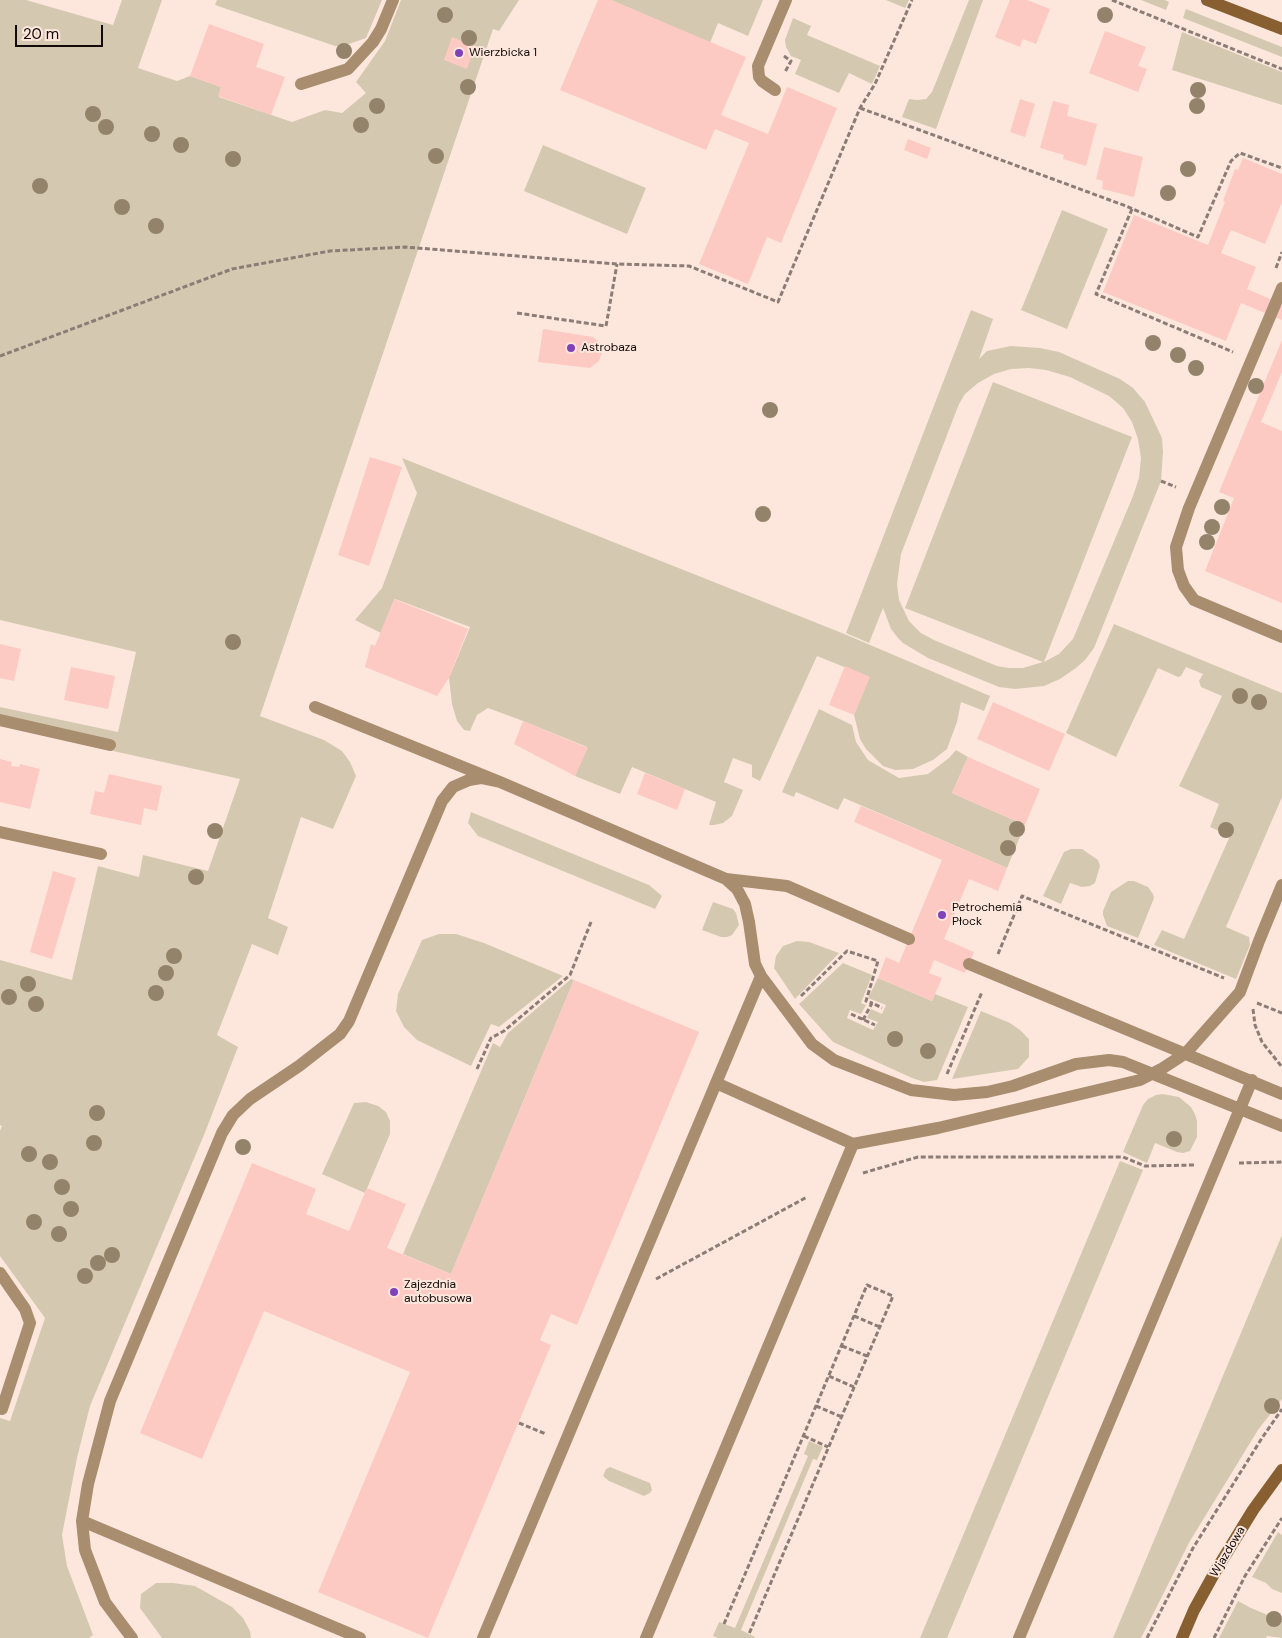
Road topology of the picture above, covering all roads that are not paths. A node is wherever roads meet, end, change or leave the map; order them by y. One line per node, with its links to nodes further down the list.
1 (393, 0): 5 (street)
2 (786, 0): 6 (street)
3 (1207, 0): 4 (street)
4 (1282, 29)
5 (301, 84)
6 (774, 90)
7 (1282, 288): 8 (street)
8 (1282, 637)
9 (315, 707): 12 (street)
10 (0, 720): 11 (street)
11 (110, 745)
12 (500, 782): 15 (street); 31 (street)
13 (0, 832): 14 (street)
14 (101, 854)
15 (726, 878): 17 (street); 19 (street)
16 (1282, 885): 20 (street)
17 (910, 938)
18 (969, 964): 20 (street)
19 (761, 976): 21 (street); 23 (street)
20 (1186, 1053): 21 (street); 22 (street)
21 (1152, 1074): 25 (street); 27 (street)
22 (1252, 1080): 24 (street); 25 (street)
23 (716, 1083): 27 (street); 34 (street)
24 (1282, 1094)
25 (1240, 1108): 26 (street); 36 (street)
26 (1282, 1126)
27 (853, 1144): 35 (street)
28 (0, 1273): 29 (street)
29 (2, 1409)
30 (1282, 1470): 37 (street, Wjazdowa)
31 (82, 1521): 32 (street); 33 (street)
32 (132, 1638)
33 (360, 1638)
34 (482, 1638)
35 (646, 1638)
36 (1019, 1638)
37 (1182, 1638)

